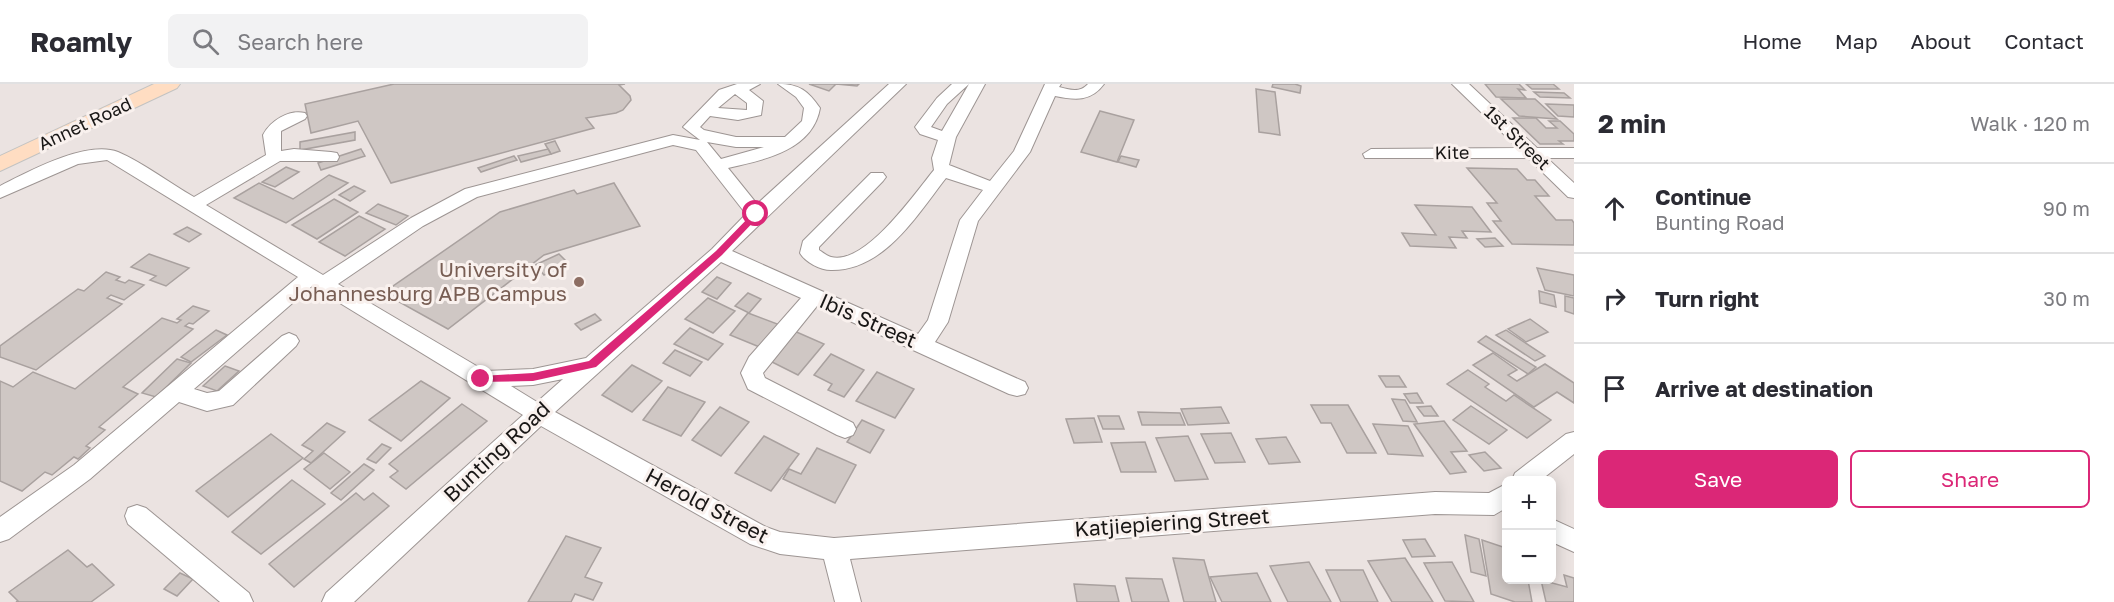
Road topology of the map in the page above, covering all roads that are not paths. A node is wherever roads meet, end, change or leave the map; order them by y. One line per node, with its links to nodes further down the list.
1 (170, 84): 11 (main road, Annet Road)
2 (183, 84): 11 (main road)
3 (786, 84): 15 (street)
4 (898, 84): 30 (street, Bunting Road)
5 (961, 84): 14 (street)
6 (977, 84): 14 (street)
7 (1096, 84): 10 (street)
8 (1460, 84): 17 (street, 1st Street)
9 (745, 86): 12 (street); 12 (street)
10 (1052, 87): 26 (street)
11 (138, 91): 16 (main road, Annet Road); 22 (main road, Annet Road)
12 (707, 111): 15 (street)
13 (299, 116): 20 (street)
14 (948, 138): 24 (street)
15 (787, 142): 23 (street)
16 (0, 146)
17 (1534, 152): 18 (street, Kite); 19 (street, Kite); 28 (street, 1st Street)
18 (1574, 153)
19 (1371, 154)
20 (275, 157): 21 (street); 29 (street)
21 (332, 157)
22 (0, 164)
23 (717, 165): 30 (street); 32 (street)
24 (943, 170): 25 (street); 26 (street)
25 (877, 177)
26 (993, 188): 35 (street)
27 (0, 193): 29 (street, Herold Street)
28 (1574, 193)
29 (192, 206): 32 (street, Herold Street)
30 (756, 214): 31 (street, Bunting Road)
31 (719, 253): 33 (street, Ibis Street); 36 (street, Bunting Road)
32 (316, 281): 37 (street, Herold Street); 39 (street)
33 (814, 296): 35 (street, Ibis Street); 41 (street)
34 (289, 341): 39 (street)
35 (921, 345): 38 (street, Ibis Street)
36 (592, 364): 37 (street); 40 (street, Bunting Road)
37 (481, 379): 40 (street, Herold Street)
38 (1017, 388)
39 (176, 392): 46 (street)
40 (538, 414): 49 (street, Herold Street); 51 (street, Bunting Road)
41 (845, 429)
42 (1574, 441): 43 (street)
43 (1529, 476)
44 (1502, 503): 49 (street, Katjiepiering Street)
45 (137, 516): 50 (street)
46 (0, 531)
47 (1556, 532): 48 (street)
48 (1574, 541)
49 (834, 549): 52 (street)
50 (240, 602)
51 (335, 602)
52 (848, 602)

